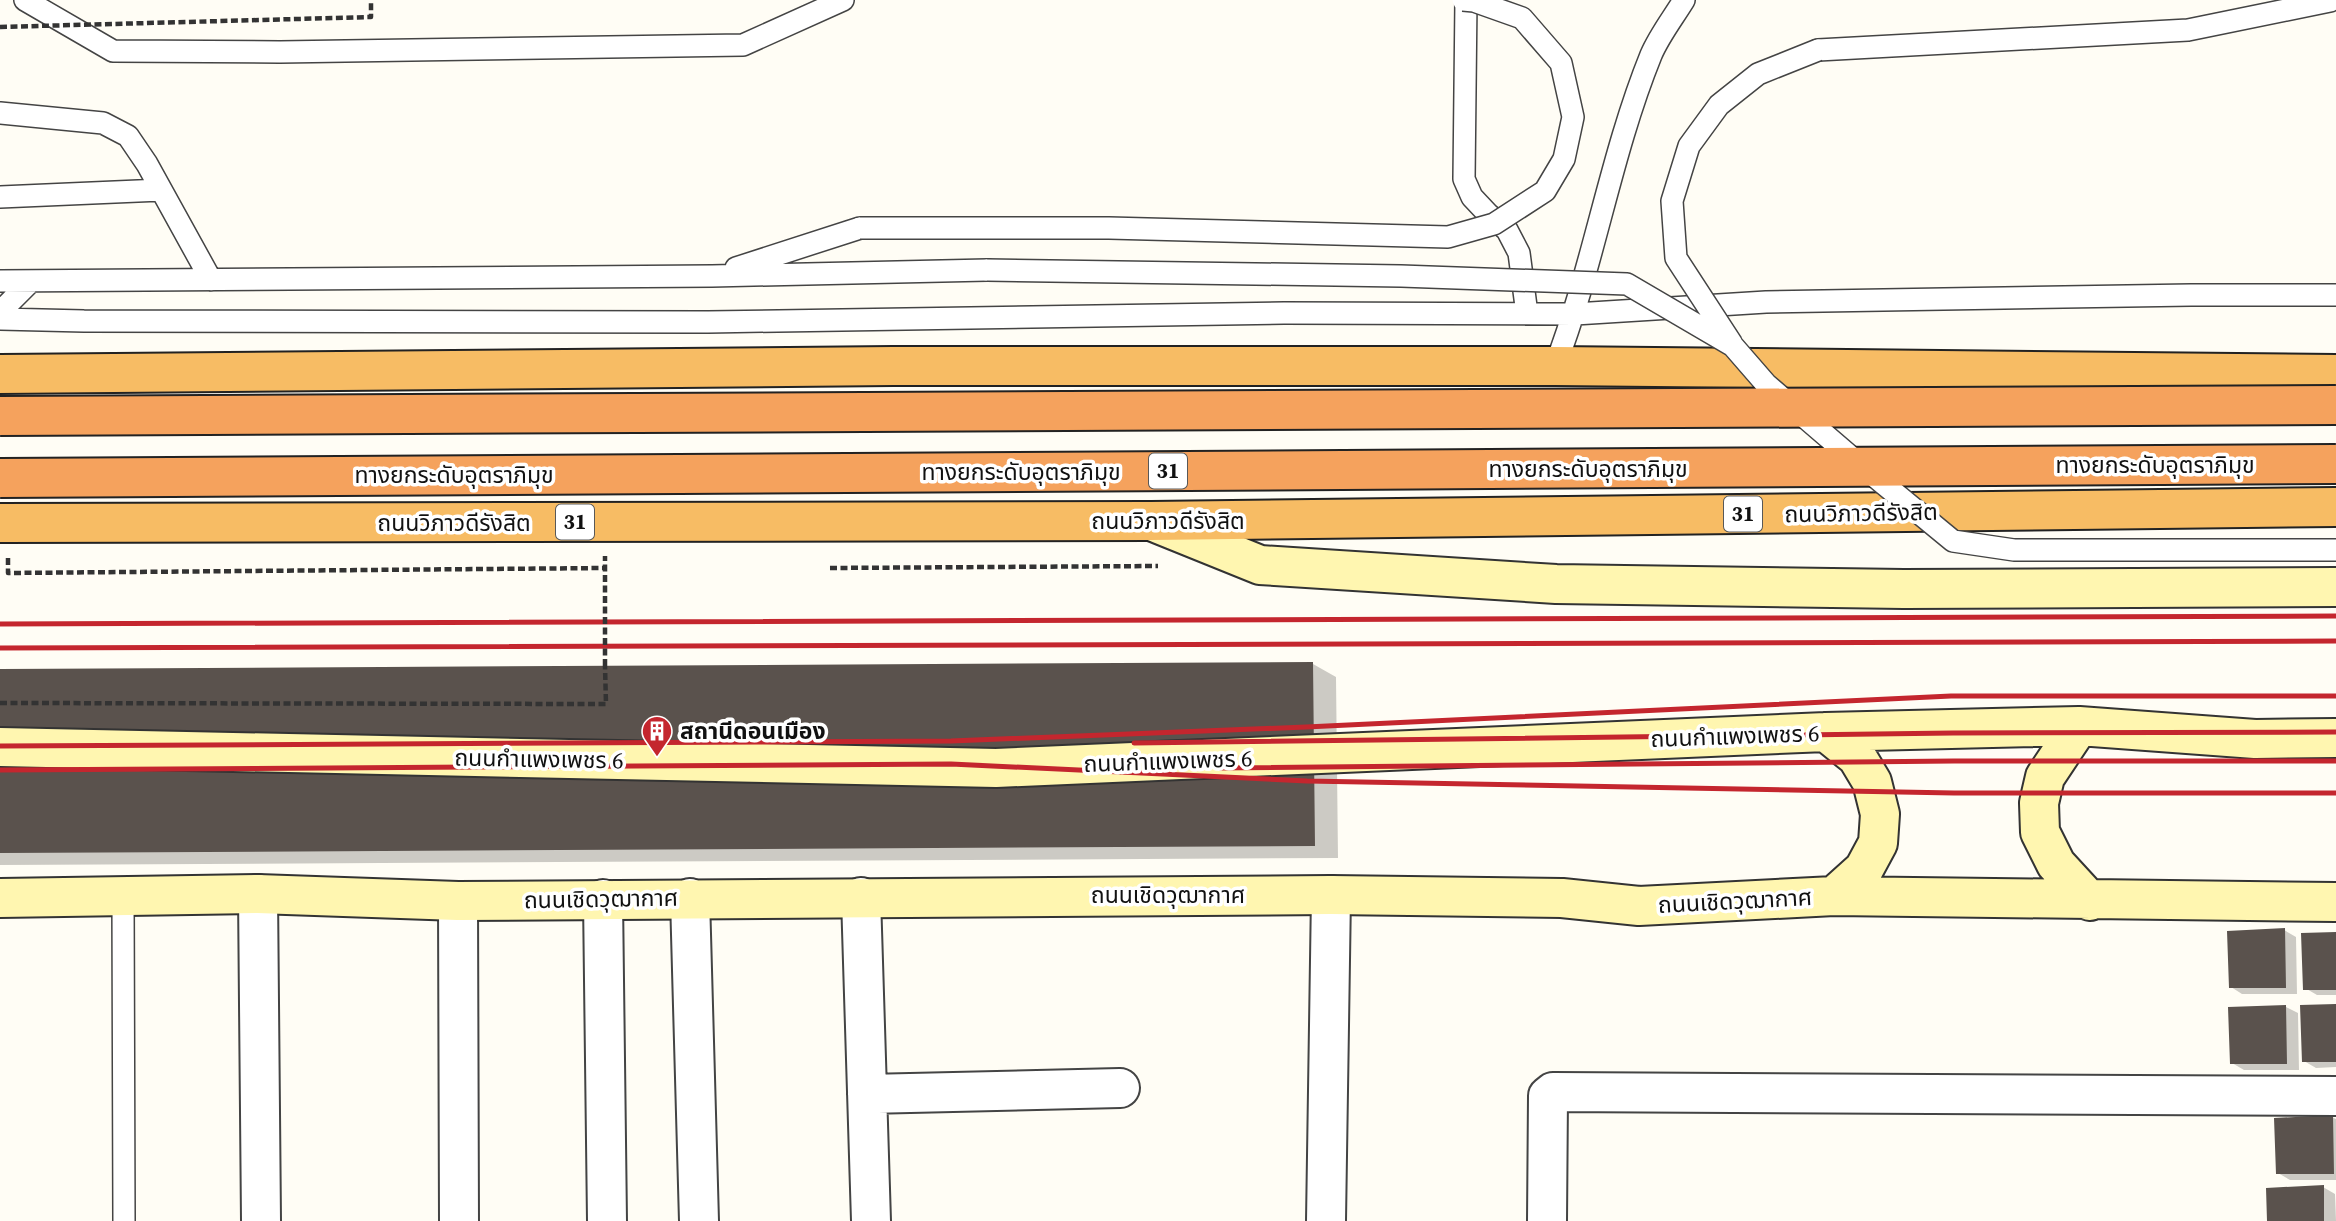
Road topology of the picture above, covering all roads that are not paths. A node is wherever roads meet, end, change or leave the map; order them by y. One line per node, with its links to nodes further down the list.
1 (25, 0): 2 (lane)
2 (843, 0)
3 (1464, 0): 9 (lane, bridge); 15 (lane)
4 (1684, 0): 16 (lane)
5 (2329, 1): 18 (lane, bridge)
6 (0, 113): 7 (lane)
7 (160, 190): 8 (lane); 10 (lane)
8 (0, 197)
9 (712, 276): 10 (lane); 18 (lane, bridge)
10 (211, 280): 12 (lane)
11 (0, 281): 12 (lane)
12 (31, 281): 14 (lane)
13 (2336, 295): 16 (lane)
14 (0, 312)
15 (1527, 314): 16 (lane); 17 (lane)
16 (1575, 314): 19 (lane)
17 (0, 319)
18 (1733, 346): 29 (lane, bridge)
19 (1555, 366): 20 (highway); 21 (highway)
20 (0, 374)
21 (2336, 374)
22 (2336, 405): 23 (highway, bridge)
23 (0, 416)
24 (2336, 464): 25 (highway, ทางยกระดับอุตราภิมุข / 31, bridge)
25 (0, 478)
26 (2336, 507): 27 (highway, ถนนวิภาวดีรังสิต / 31)
27 (1151, 522): 28 (highway, ถนนวิภาวดีรังสิต / 31); 30 (main road)
28 (4, 523)
29 (2336, 550)
30 (2336, 587)
31 (2079, 726): 32 (main road, ถนนกำแพงเพชร 6); 33 (main road, ถนนกำแพงเพชร 6); 44 (main road)
32 (1826, 732): 34 (main road, ถนนกำแพงเพชร 6); 38 (main road)
33 (2336, 738)
34 (0, 747)
35 (258, 894): 37 (main road, ถนนเชิดวุฒากาศ); 43 (main road, ถนนเชิดวุฒากาศ); 50 (street)
36 (1331, 895): 38 (main road, ถนนเชิดวุฒากาศ); 39 (main road, ถนนเชิดวุฒากาศ); 55 (street)
37 (123, 896): 40 (main road, ถนนเชิดวุฒากาศ); 49 (lane)
38 (1834, 896): 44 (main road, ถนนเชิดวุฒากาศ)
39 (861, 897): 41 (main road, ถนนเชิดวุฒากาศ); 47 (street)
40 (0, 898)
41 (690, 898): 42 (main road, ถนนเชิดวุฒากาศ); 53 (street)
42 (603, 899): 43 (main road, ถนนเชิดวุฒากาศ); 52 (street)
43 (458, 901): 51 (street)
44 (2090, 901): 45 (main road, ถนนเชิดวุฒากาศ)
45 (2336, 902)
46 (1120, 1088): 47 (street)
47 (867, 1094): 54 (street)
48 (2336, 1096): 56 (street)
49 (124, 1221)
50 (261, 1221)
51 (459, 1221)
52 (607, 1221)
53 (699, 1221)
54 (871, 1221)
55 (1326, 1221)
56 (1547, 1221)

